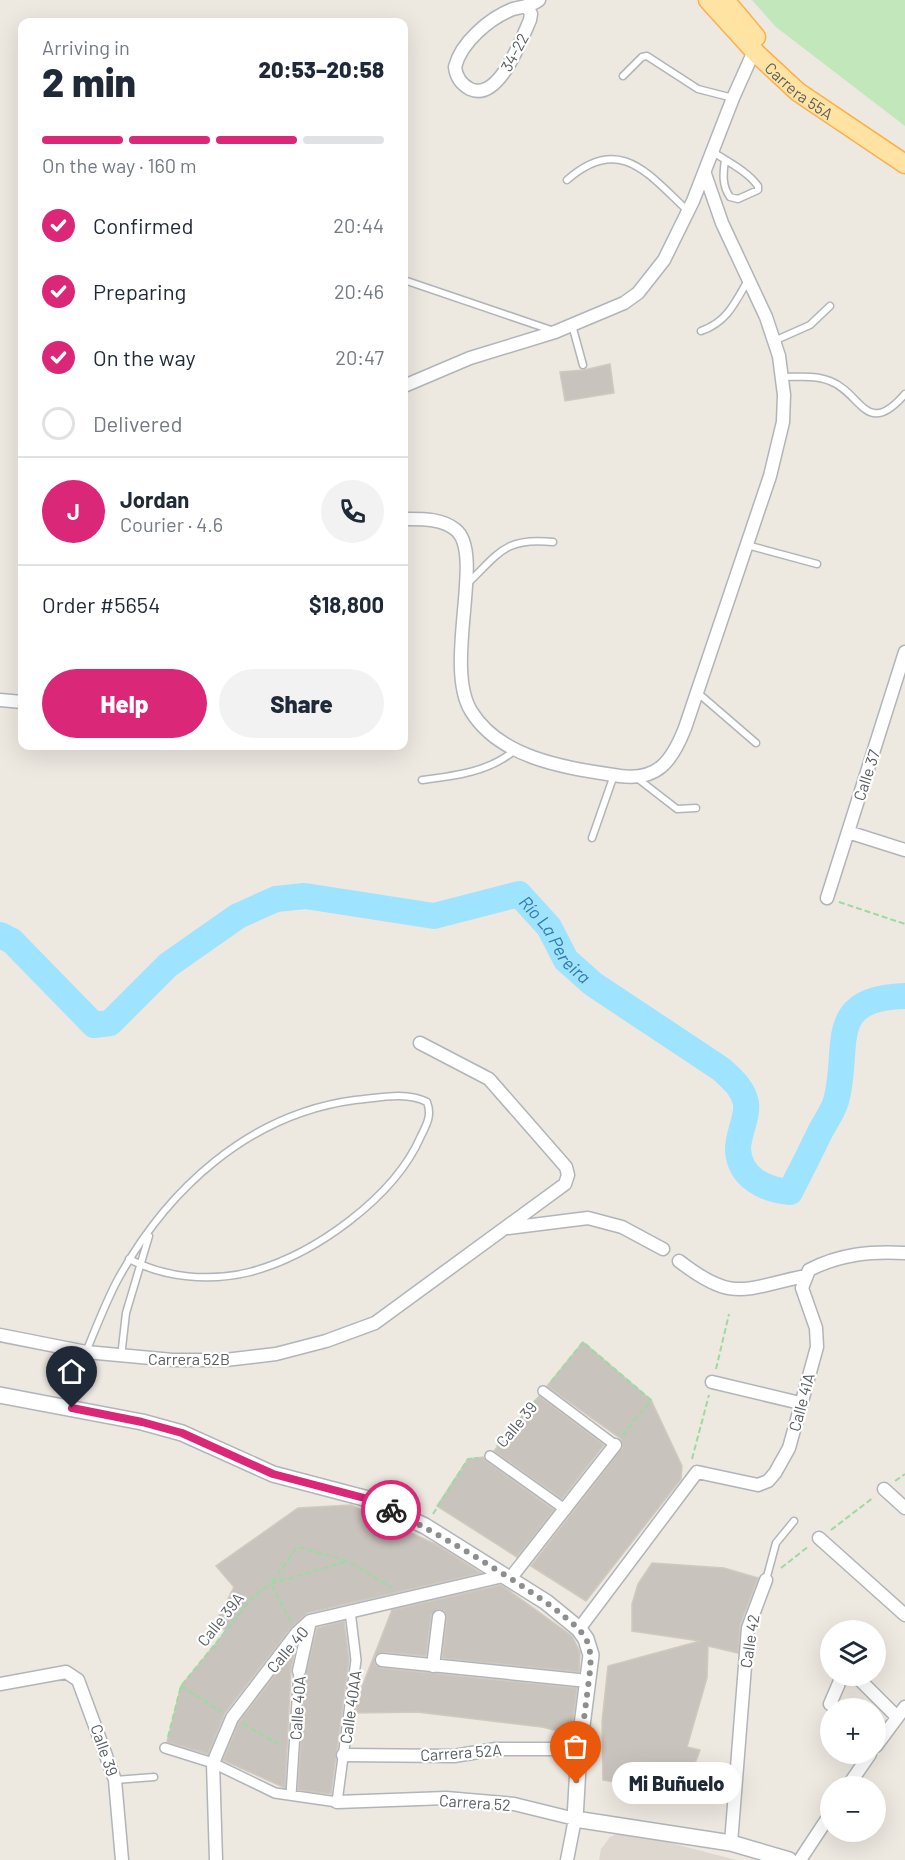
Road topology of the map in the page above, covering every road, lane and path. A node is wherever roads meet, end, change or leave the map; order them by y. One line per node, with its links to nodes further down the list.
1 (539, 0): 4 (street, 34-22)
2 (708, 0): 5 (main road, Carrera 55A)
3 (725, 0): 8 (main road, Carrera 55A)
4 (528, 8): 4 (street, 34-22)
5 (754, 51): 7 (street); 11 (main road, Carrera 55A)
6 (623, 76): 7 (lane)
7 (732, 98): 9 (street)
8 (905, 150)
9 (712, 152): 10 (lane); 12 (street)
10 (725, 160): 10 (lane)
11 (905, 164)
12 (705, 174): 14 (street); 15 (street)
13 (567, 180): 14 (lane)
14 (688, 211): 18 (street)
15 (750, 277): 19 (lane); 21 (street)
16 (408, 281): 20 (lane)
17 (830, 306): 21 (lane)
18 (572, 325): 20 (street); 22 (lane)
19 (700, 331)
20 (555, 332): 24 (street)
21 (774, 341): 23 (street)
22 (583, 365)
23 (783, 377): 25 (lane); 28 (street)
24 (408, 384)
25 (905, 394)
26 (408, 519): 30 (street)
27 (553, 542): 30 (lane)
28 (747, 545): 29 (lane); 32 (street)
29 (817, 564)
30 (466, 585): 36 (street)
31 (905, 652): 41 (street, Calle 37)
32 (698, 692): 35 (lane); 38 (street)
33 (0, 700): 34 (street)
34 (18, 702)
35 (756, 743)
36 (516, 750): 37 (street); 39 (lane)
37 (614, 775): 38 (street); 42 (lane)
38 (637, 778): 40 (lane)
39 (422, 780)
40 (696, 808)
41 (848, 832): 43 (street); 44 (street, Calle 37)
42 (592, 838)
43 (905, 850)
44 (827, 898): 45 (path)
45 (905, 924)
46 (420, 1043): 48 (street, Carrera 52B)
47 (152, 1227): 51 (lane); 53 (lane); 53 (lane)
48 (504, 1228): 49 (street); 57 (street, Carrera 52B)
49 (663, 1249)
50 (905, 1253): 54 (street)
51 (129, 1259): 53 (lane); 56 (lane)
52 (679, 1261): 54 (street)
53 (139, 1264): 57 (lane)
54 (804, 1276): 61 (street, Calle 41A)
55 (0, 1335): 56 (street, Carrera 52B)
56 (86, 1352): 57 (street, Carrera 52B)
57 (121, 1357)
58 (712, 1382): 61 (street)
59 (543, 1391): 62 (street); 62 (path, Calle 39); 63 (path, Calle 39)
60 (0, 1395): 69 (street)
61 (800, 1403): 80 (street, Calle 41A)
62 (615, 1445): 67 (street)
63 (490, 1455): 67 (street); 69 (path, Calle 39)
64 (905, 1474): 65 (path)
65 (884, 1489): 66 (street); 70 (path)
66 (905, 1508)
67 (566, 1510): 72 (street)
68 (794, 1521): 73 (lane)
69 (425, 1526): 72 (street)
70 (819, 1538): 73 (path); 77 (street)
71 (348, 1561): 74 (path, Calle 39A); 74 (path); 75 (path)
72 (506, 1578): 75 (street, Calle 40); 80 (street)
73 (766, 1580): 100 (street, Calle 42)
74 (271, 1584): 81 (path); 90 (path, Calle 39A)
75 (410, 1598): 76 (street, Calle 40)
76 (350, 1611): 79 (street, Calle 40); 92 (street, Calle 40AA)
77 (905, 1615)
78 (439, 1617): 83 (street)
79 (310, 1621): 81 (street, Calle 40); 84 (street, Calle 40A)
80 (579, 1629): 85 (street)
81 (297, 1633): 93 (street, Calle 40)
82 (382, 1660): 83 (street)
83 (433, 1666): 85 (street)
84 (299, 1671): 96 (street, Calle 40A)
85 (588, 1681): 91 (street)
86 (0, 1684): 95 (street, Calle 39)
87 (868, 1686): 88 (street)
88 (901, 1712): 89 (street)
89 (886, 1732)
90 (165, 1748): 93 (street, Carrera 52)
91 (579, 1749): 92 (street, Carrera 52A); 98 (street)
92 (343, 1755): 97 (street, Calle 40AA)
93 (213, 1763): 96 (street, Carrera 52); 102 (street, Calle 40)
94 (154, 1777): 95 (lane)
95 (115, 1780): 101 (street, Calle 39)
96 (291, 1795): 97 (street, Carrera 52)
97 (337, 1802): 98 (street, Carrera 52)
98 (575, 1819): 100 (street, Carrera 52); 103 (street)
99 (820, 1830): 105 (street)
100 (730, 1843): 104 (street, Carrera 52)
101 (122, 1860)
102 (216, 1860)
103 (567, 1860)
104 (789, 1860)
105 (800, 1860)

